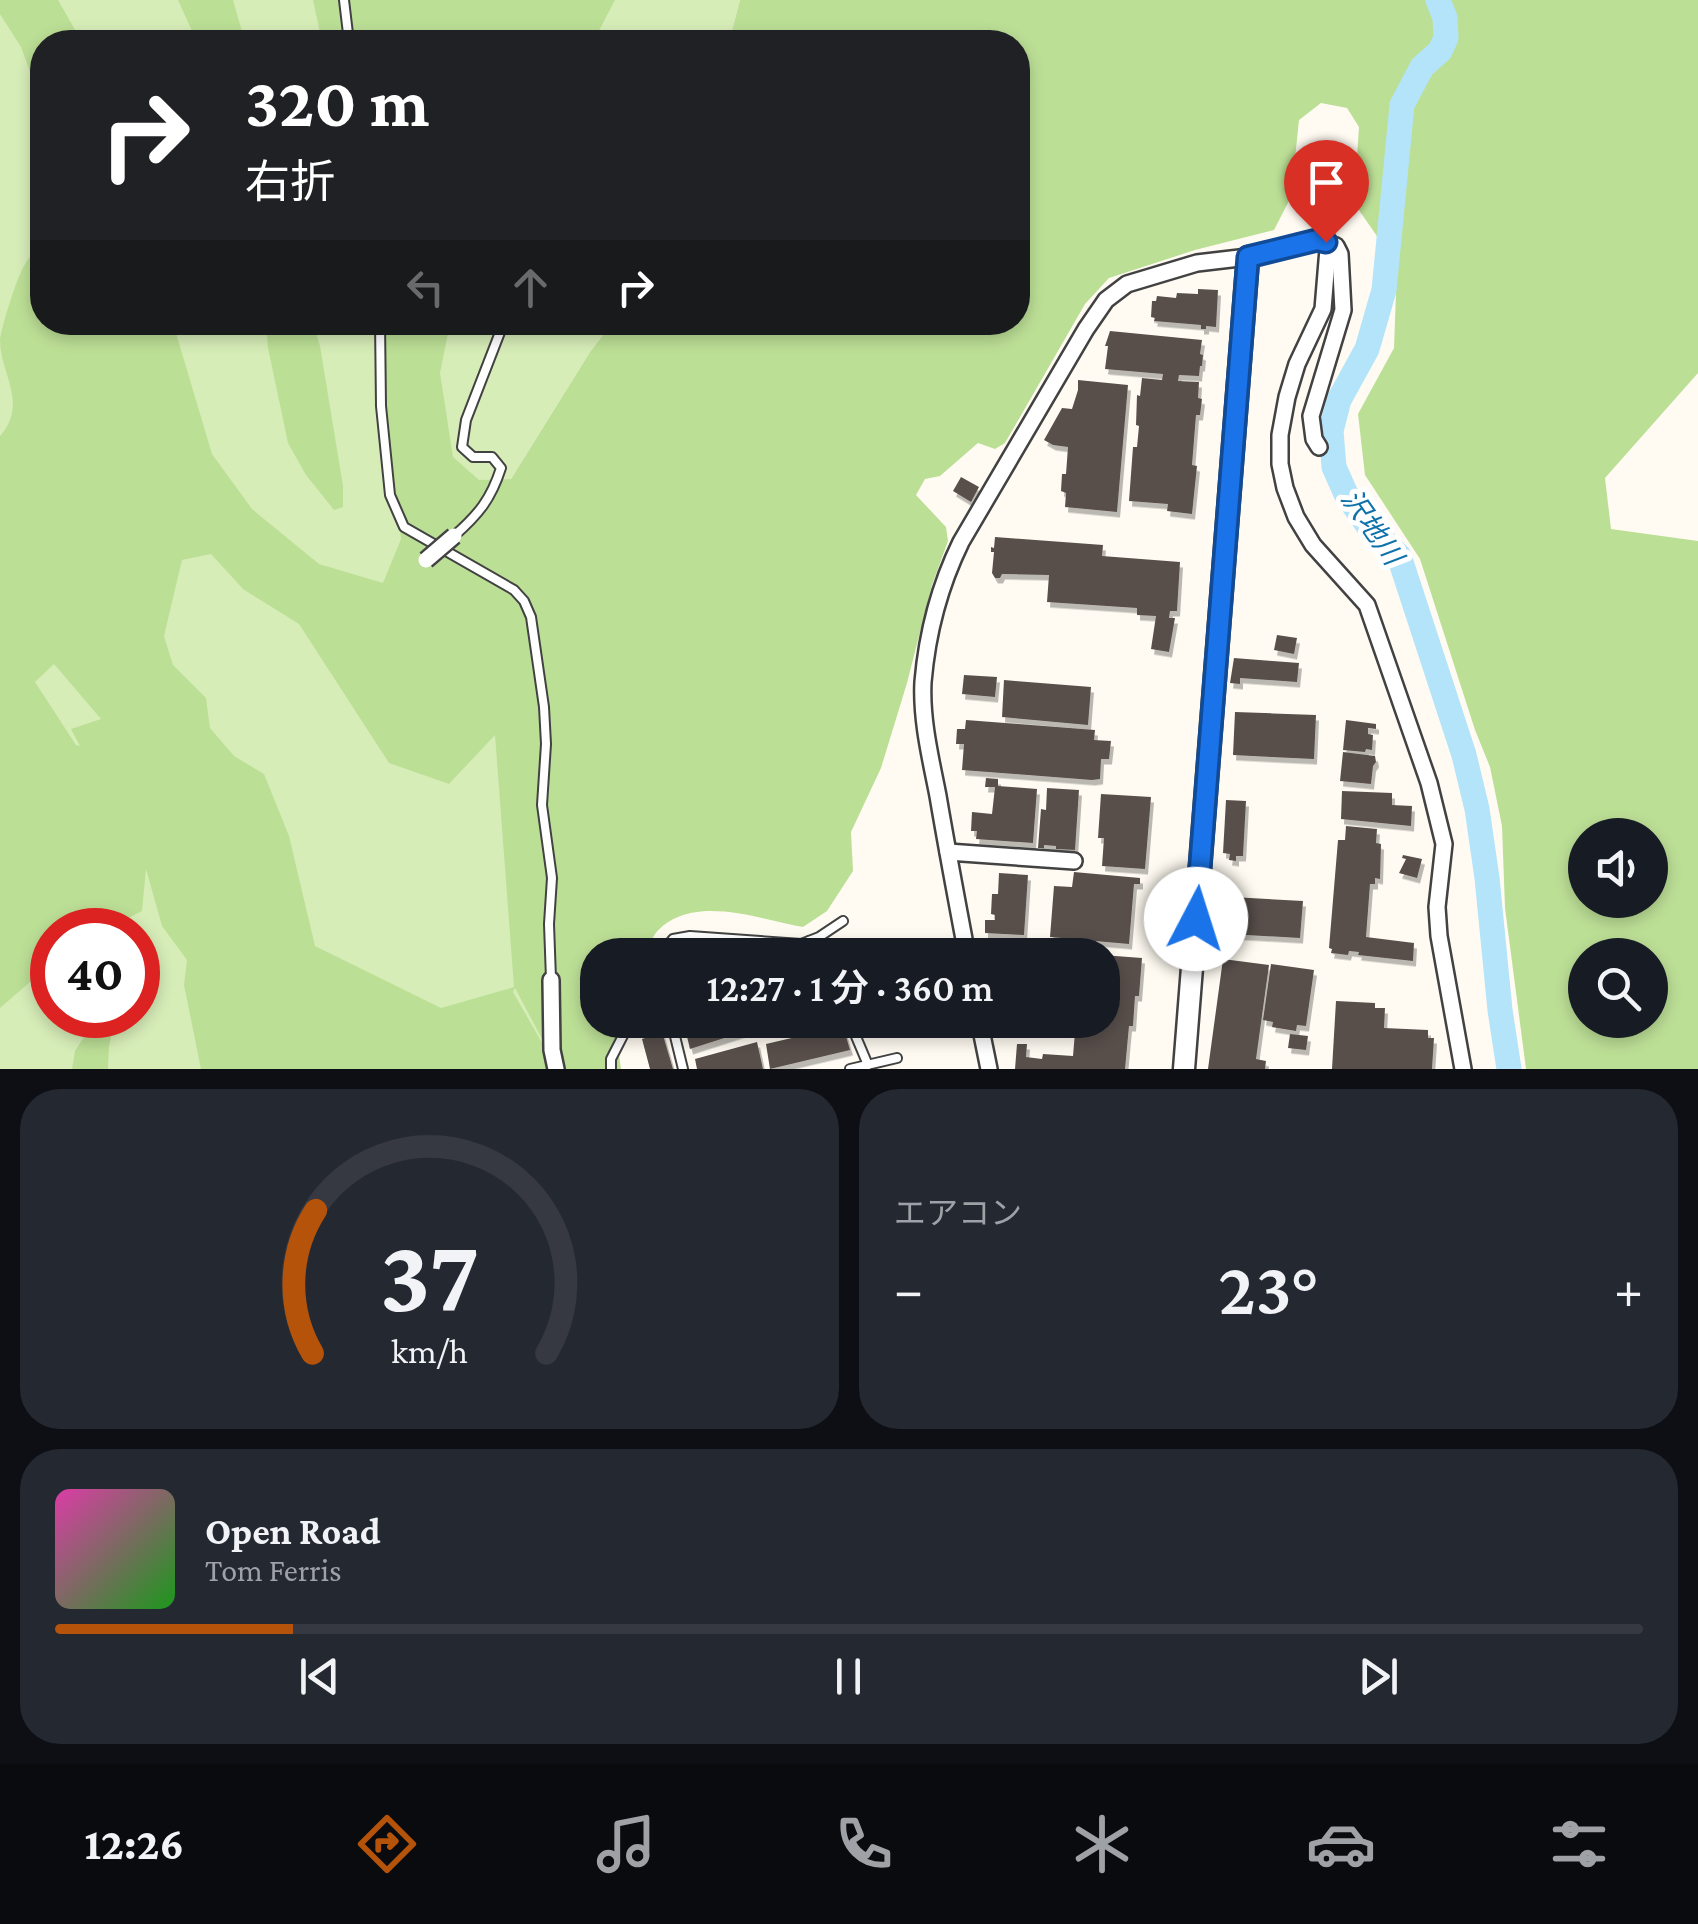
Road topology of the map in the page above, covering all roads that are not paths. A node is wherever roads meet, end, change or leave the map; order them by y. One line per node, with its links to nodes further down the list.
1 (344, 0): 2 (lane)
2 (348, 30)
3 (1326, 242): 4 (street); 7 (street); 30 (street)
4 (1248, 257): 10 (street); 29 (street)
5 (380, 335): 17 (lane)
6 (499, 335): 8 (lane)
7 (1319, 447)
8 (454, 536): 9 (street, bridge)
9 (426, 560)
10 (948, 852): 11 (street); 16 (street)
11 (1074, 861)
12 (843, 921): 15 (lane)
13 (679, 938): 14 (lane)
14 (718, 938)
15 (819, 938)
16 (964, 938)
17 (551, 980): 24 (street)
18 (622, 1038): 25 (lane)
19 (675, 1038): 26 (lane)
20 (857, 1038): 23 (lane)
21 (983, 1038): 28 (street)
22 (897, 1058): 23 (lane)
23 (868, 1065): 27 (lane)
24 (556, 1069)
25 (611, 1069)
26 (683, 1069)
27 (850, 1069)
28 (988, 1069)
29 (1184, 1069)
30 (1463, 1069)

